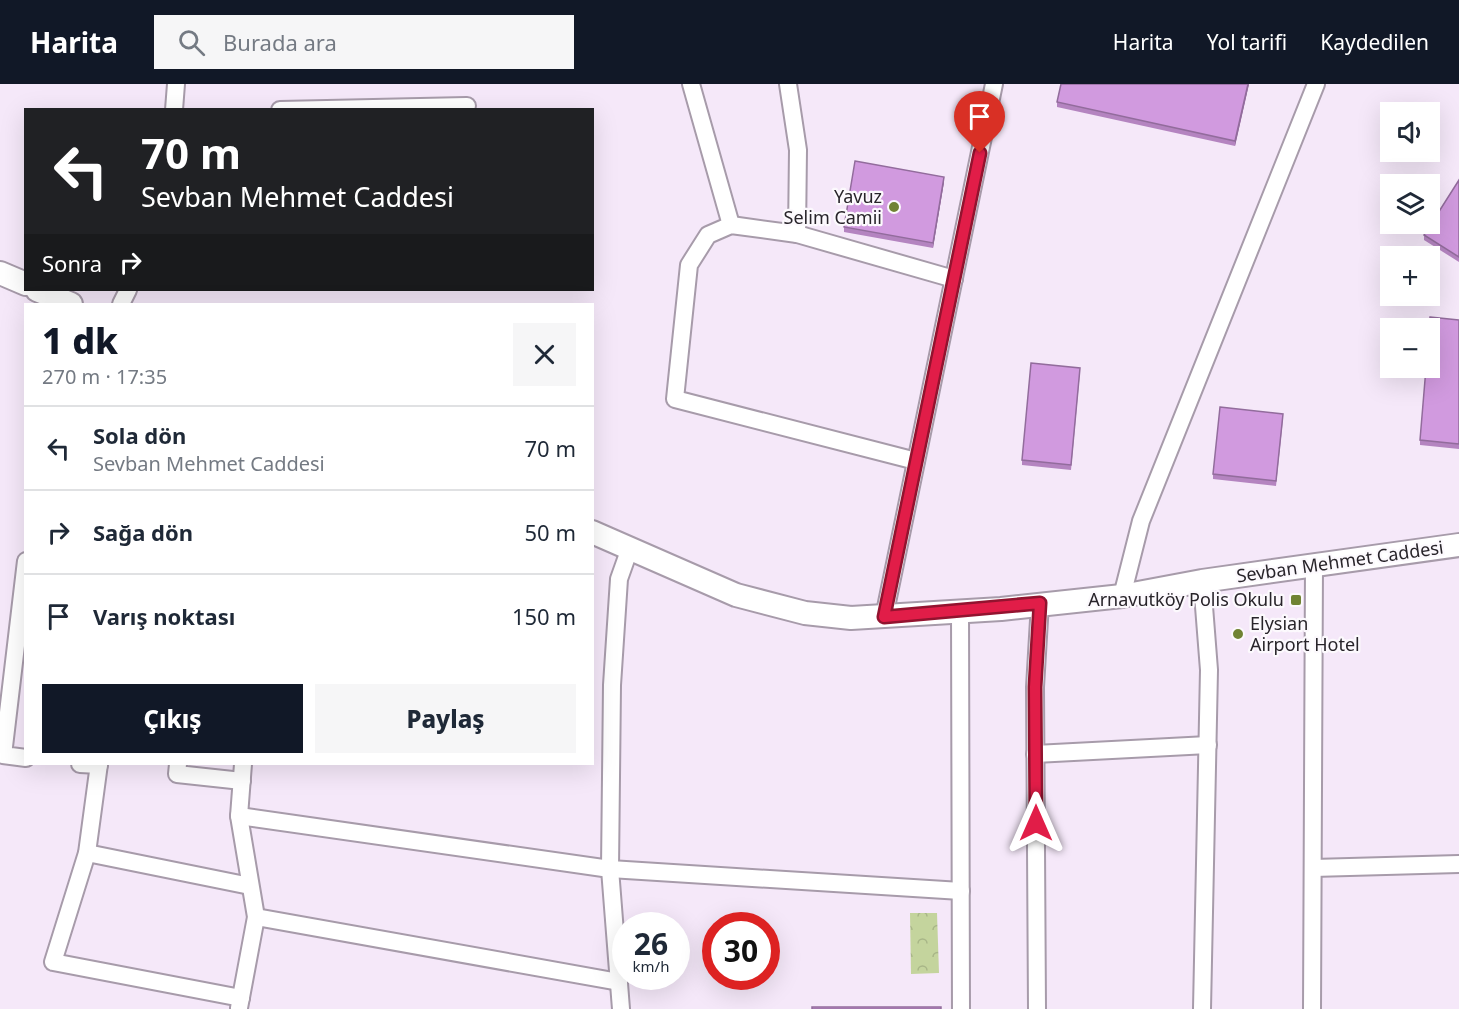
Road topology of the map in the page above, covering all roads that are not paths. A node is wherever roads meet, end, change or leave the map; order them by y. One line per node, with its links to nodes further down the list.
1 (176, 84): 7 (street)
2 (691, 84): 9 (street)
3 (788, 84): 10 (street)
4 (994, 84): 12 (street)
5 (1316, 84): 21 (street)
6 (467, 106): 8 (street)
7 (174, 108)
8 (374, 108)
9 (730, 225): 10 (street); 14 (street)
10 (797, 234): 12 (street)
11 (0, 273): 13 (main road)
12 (954, 279): 14 (street)
13 (24, 283)
14 (916, 462): 24 (street)
15 (594, 533): 17 (main road, Sevban Mehmet Caddesi)
16 (1459, 545): 18 (main road, Sevban Mehmet Caddesi)
17 (630, 548): 24 (main road, Sevban Mehmet Caddesi); 34 (street)
18 (1314, 566): 20 (main road, Sevban Mehmet Caddesi); 35 (street)
19 (24, 578): 27 (street)
20 (1202, 581): 21 (main road, Sevban Mehmet Caddesi); 25 (street)
21 (1122, 596): 22 (main road, Sevban Mehmet Caddesi)
22 (1040, 603): 23 (main road, Sevban Mehmet Caddesi); 26 (street)
23 (960, 609): 24 (main road, Sevban Mehmet Caddesi); 37 (street)
24 (884, 617)
25 (1208, 745): 26 (street); 46 (street)
26 (1035, 754): 45 (street)
27 (24, 758)
28 (99, 765): 32 (street)
29 (178, 765): 30 (street)
30 (243, 772): 31 (street)
31 (239, 816): 34 (street); 36 (street)
32 (87, 853): 36 (street); 42 (street)
33 (1459, 864): 35 (street)
34 (610, 868): 37 (street); 38 (street)
35 (1313, 868): 47 (street)
36 (250, 886): 39 (street)
37 (961, 891): 44 (street)
38 (613, 912)
39 (256, 917): 40 (street); 42 (street)
40 (612, 981)
41 (620, 990): 43 (street)
42 (239, 1003)
43 (621, 1009)
44 (960, 1009)
45 (1037, 1009)
46 (1203, 1009)
47 (1312, 1009)

